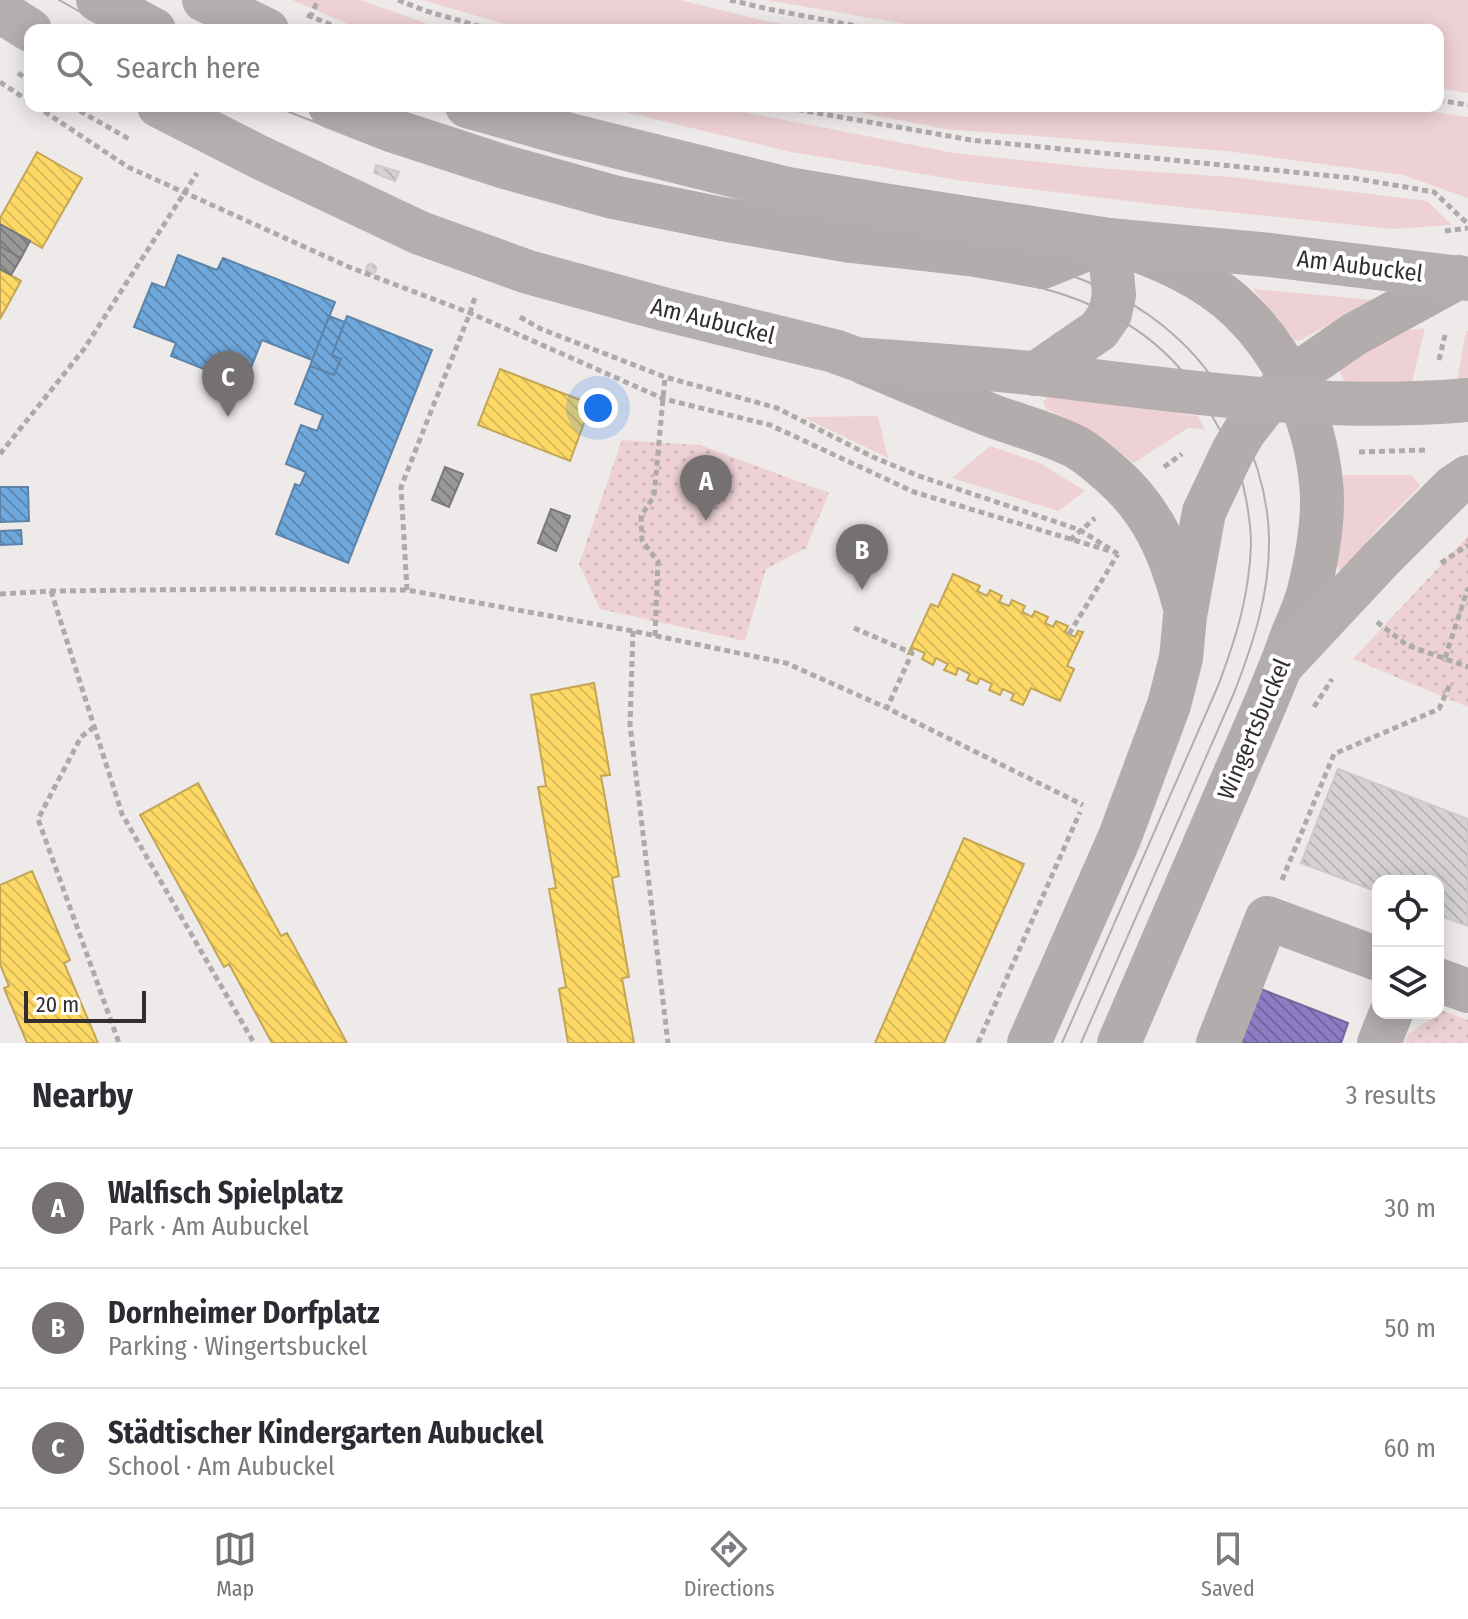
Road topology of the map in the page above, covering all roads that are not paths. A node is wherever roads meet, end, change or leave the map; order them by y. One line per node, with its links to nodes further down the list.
1 (98, 0): 4 (street)
2 (204, 0): 5 (main road)
3 (0, 11): 6 (main road)
4 (143, 24)
5 (254, 24)
6 (24, 26)
7 (171, 112): 12 (main road, Am Aubuckel)
8 (345, 112): 10 (street)
9 (488, 112): 10 (main road, Am Aubuckel)
10 (1109, 240): 11 (main road, Am Aubuckel); 13 (main road); 14 (street, Am Aubuckel)
11 (1464, 278): 14 (street)
12 (856, 359): 13 (main road, Am Aubuckel); 17 (street)
13 (1035, 374): 14 (main road, Am Aubuckel)
14 (1287, 393): 15 (main road, Am Aubuckel); 17 (street); 18 (street, Wingertsbuckel)
15 (1448, 402)
16 (1468, 477): 18 (main road)
17 (1185, 616): 23 (street)
18 (1282, 665): 24 (street, Wingertsbuckel)
19 (1372, 957): 25 (street)
20 (1444, 982): 21 (street)
21 (1468, 991)
22 (1389, 1019): 26 (street)
23 (1029, 1043)
24 (1119, 1043)
25 (1218, 1043)
26 (1379, 1043)

